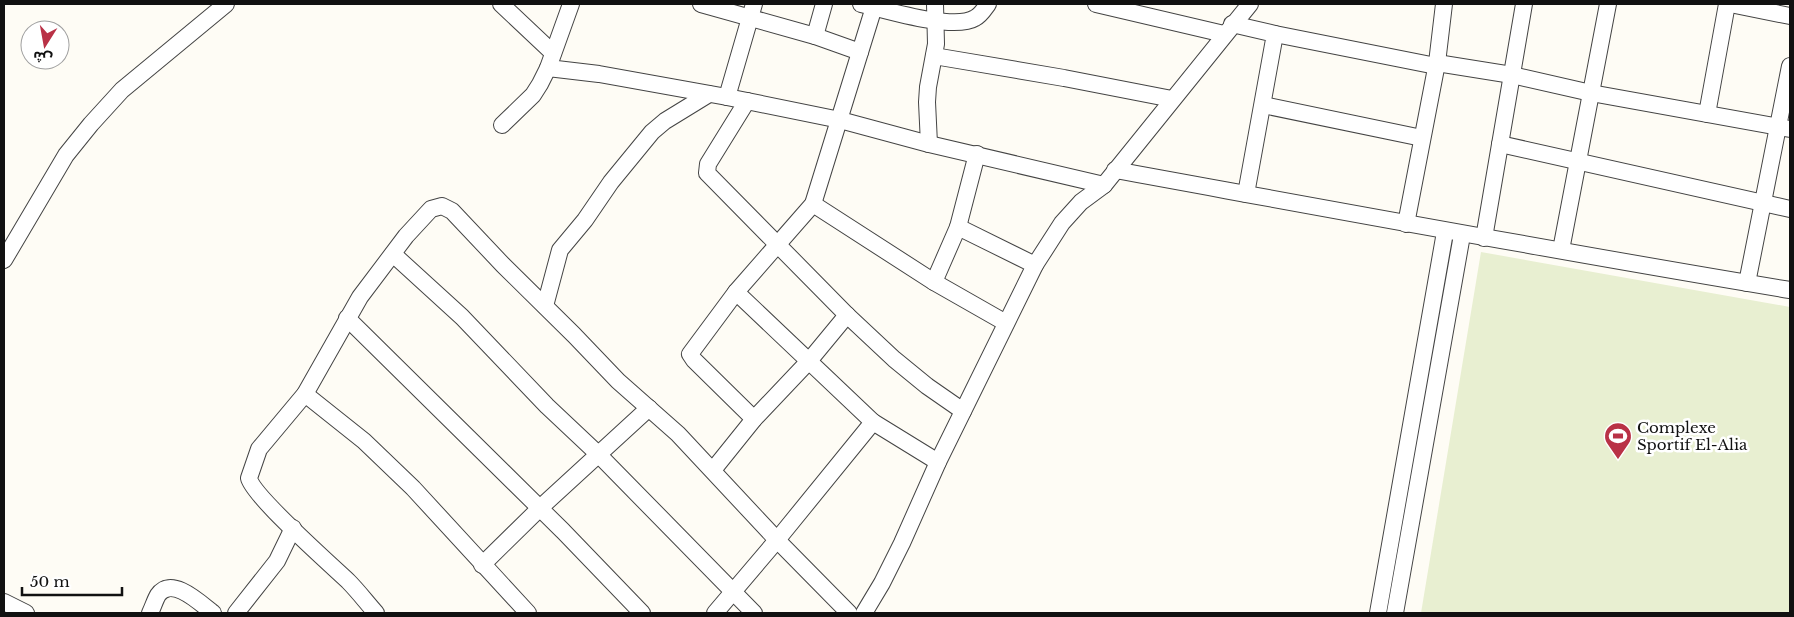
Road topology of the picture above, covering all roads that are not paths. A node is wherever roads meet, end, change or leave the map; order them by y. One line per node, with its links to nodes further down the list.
1 (226, 4): 56 (street)
2 (501, 4): 23 (street)
3 (571, 4): 23 (street)
4 (701, 4): 15 (street)
5 (824, 4): 20 (street)
6 (934, 4): 17 (street)
7 (988, 4): 17 (street)
8 (1096, 4): 18 (street)
9 (1250, 4): 18 (street)
10 (1444, 4): 24 (street)
11 (1524, 4): 26 (street)
12 (1608, 4): 27 (street)
13 (1728, 4): 16 (street); 33 (street)
14 (867, 5): 17 (street); 21 (street)
15 (752, 11): 20 (street); 29 (street)
16 (1790, 16)
17 (934, 22): 22 (street)
18 (1228, 29): 19 (street); 30 (street)
19 (1276, 34): 24 (street); 32 (street)
20 (815, 36): 21 (street)
21 (860, 52): 34 (street)
22 (934, 56): 30 (street); 38 (street)
23 (550, 61): 28 (street); 35 (street)
24 (1437, 64): 26 (street); 37 (street)
25 (1790, 66): 36 (street)
26 (1512, 76): 27 (street); 39 (street)
27 (1592, 93): 33 (street); 41 (street)
28 (709, 94): 29 (street); 62 (street)
29 (727, 97): 31 (street)
30 (1172, 99): 42 (street)
31 (747, 101): 34 (street); 53 (street)
32 (1263, 105): 37 (street); 44 (street)
33 (1707, 114): 36 (street)
34 (840, 120): 38 (street); 46 (street)
35 (502, 125)
36 (1785, 128): 45 (street)
37 (1422, 138): 48 (street)
38 (929, 144): 40 (street)
39 (1500, 144): 41 (street); 52 (street)
40 (977, 154): 43 (street); 49 (street)
41 (1578, 162): 45 (street); 54 (street)
42 (1115, 170): 43 (street); 44 (street)
43 (1104, 184): 57 (street)
44 (1246, 194): 48 (street)
45 (1763, 203): 47 (street); 59 (street)
46 (813, 204): 53 (street); 58 (street)
47 (1790, 209)
48 (1406, 224): 50 (street)
49 (958, 227): 57 (street); 58 (street)
50 (1445, 232): 51 (street); 92 (street)
51 (1462, 234): 52 (street); 93 (street)
52 (1484, 238): 54 (street)
53 (778, 243): 61 (street); 63 (street)
54 (1561, 250): 59 (street)
55 (393, 254): 62 (street); 64 (street); 72 (street)
56 (4, 260)
57 (1035, 265): 65 (street)
58 (934, 282): 65 (street)
59 (1747, 283): 60 (street)
60 (1790, 290)
61 (736, 292): 66 (street); 70 (street)
62 (545, 306): 68 (street)
63 (847, 315): 66 (street); 69 (street)
64 (347, 318): 67 (street); 75 (street)
65 (1006, 323): 69 (street)
66 (809, 362): 70 (street); 71 (street)
67 (305, 394): 76 (street); 78 (street)
68 (649, 408): 72 (street); 74 (street)
69 (963, 411): 73 (street)
70 (754, 419): 74 (street)
71 (873, 422): 73 (street); 77 (street)
72 (598, 454): 75 (street); 79 (street)
73 (938, 462): 91 (street)
74 (713, 470): 77 (street)
75 (540, 508): 78 (street); 87 (street)
76 (293, 528): 84 (street); 85 (street)
77 (777, 540): 79 (street); 90 (street)
78 (482, 565): 86 (street)
79 (734, 591): 88 (street); 89 (street)
80 (4, 602): 81 (street)
81 (26, 613)
82 (150, 613): 83 (street)
83 (213, 613)
84 (236, 613)
85 (376, 613)
86 (528, 613)
87 (642, 613)
88 (715, 613)
89 (754, 613)
90 (849, 613)
91 (864, 613)
92 (1378, 613)
93 (1395, 613)

